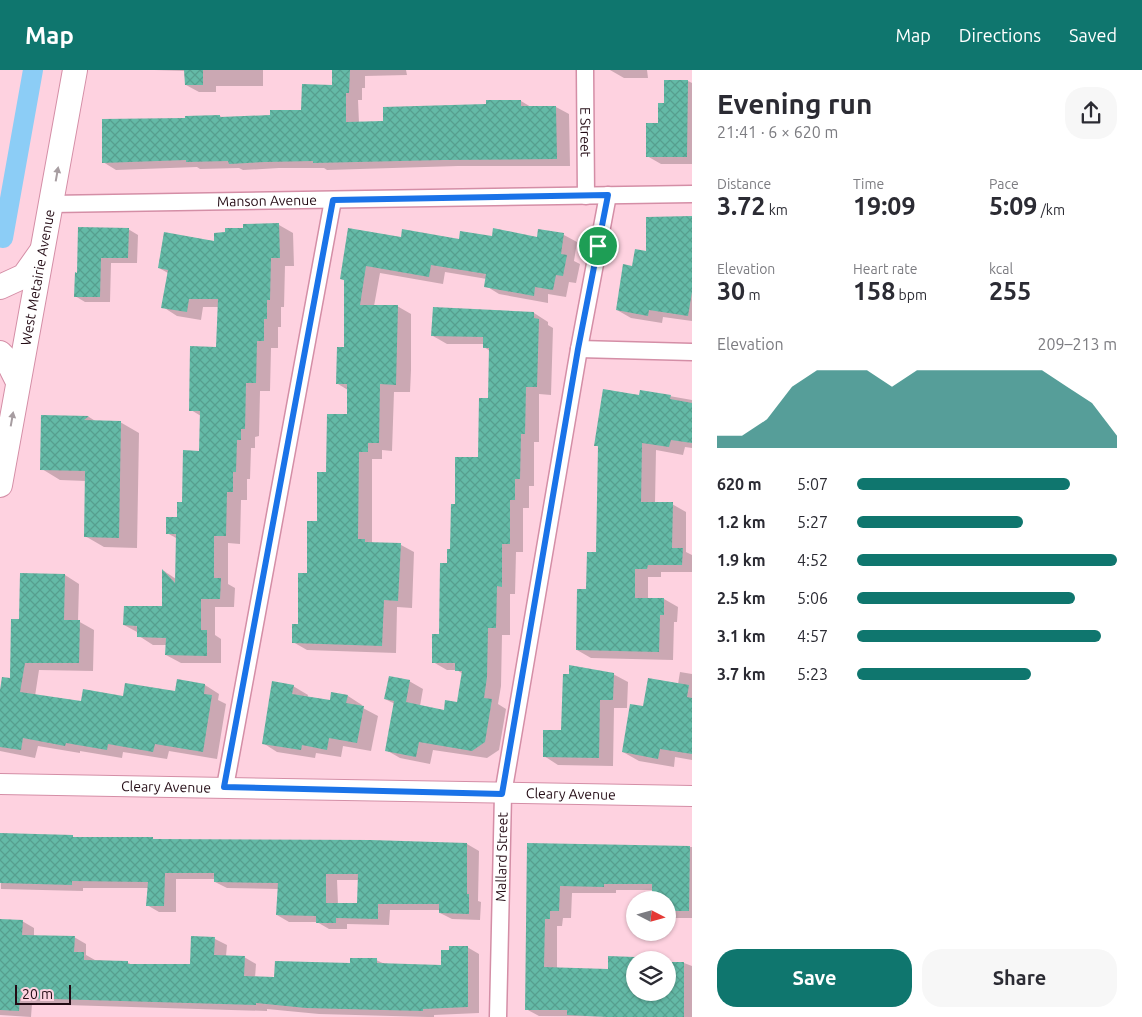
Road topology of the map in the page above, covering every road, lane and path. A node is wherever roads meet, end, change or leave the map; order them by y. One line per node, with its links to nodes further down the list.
1 (75, 70): 7 (main road, West Metairie Avenue, one-way to 1)
2 (585, 70): 5 (street, E Street)
3 (692, 194): 4 (street, Manson Avenue)
4 (608, 195): 5 (street, Manson Avenue); 10 (street, Mallard Street)
5 (586, 196): 6 (street, Manson Avenue)
6 (333, 200): 7 (street, Manson Avenue); 16 (street)
7 (52, 204): 8 (main road, West Metairie Avenue)
8 (43, 250): 9 (main road); 13 (main road, West Metairie Avenue)
9 (0, 287)
10 (578, 349): 11 (street); 17 (street, Mallard Street)
11 (692, 352)
12 (0, 353): 13 (main road)
13 (18, 382): 14 (main road, West Metairie Avenue, one-way to 13)
14 (0, 485)
15 (0, 784): 16 (street, Cleary Avenue)
16 (224, 787): 17 (street, Cleary Avenue)
17 (502, 794): 18 (street, Cleary Avenue); 19 (street, Mallard Street)
18 (692, 796)
19 (498, 1017)

